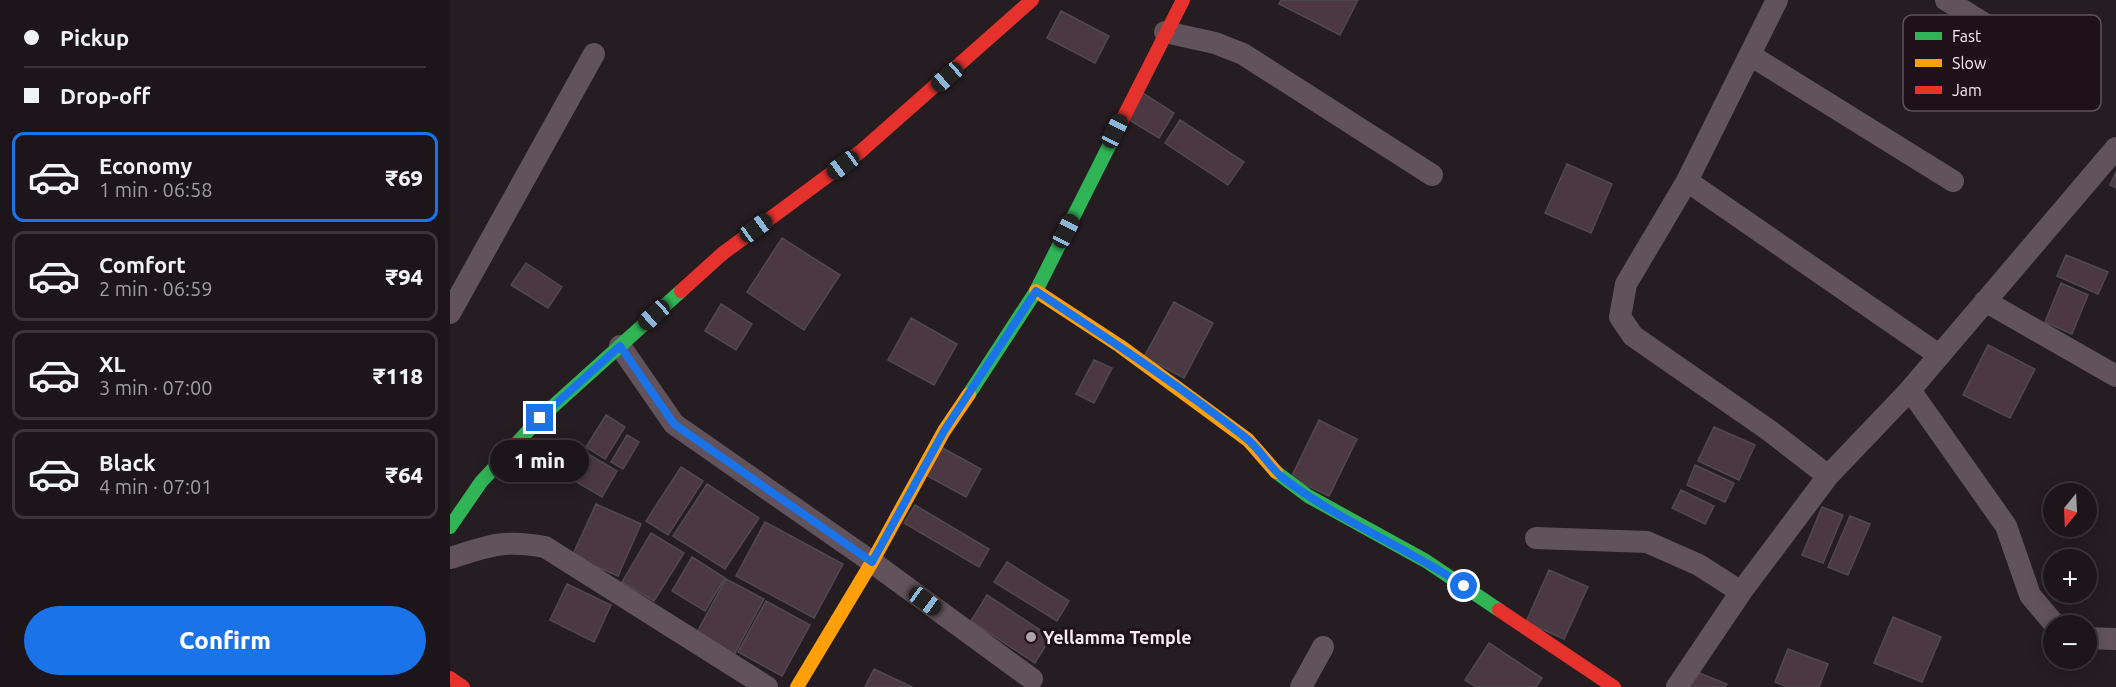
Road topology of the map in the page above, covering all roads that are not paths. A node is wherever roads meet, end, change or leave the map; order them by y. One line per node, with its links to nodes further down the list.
1 (1032, 0): 16 (street)
2 (1183, 0): 6 (street)
3 (1777, 0): 8 (street)
4 (1946, 0): 5 (street)
5 (1970, 15)
6 (1164, 32): 10 (street); 13 (street)
7 (594, 54): 15 (street)
8 (1750, 55): 11 (street); 12 (street)
9 (2116, 148): 14 (street)
10 (1432, 175)
11 (1953, 181)
12 (1687, 182): 17 (street); 20 (street)
13 (1036, 291): 24 (street); 36 (street)
14 (1985, 301): 17 (street); 18 (street)
15 (450, 313)
16 (620, 346): 21 (street); 24 (street)
17 (1939, 355): 19 (street)
18 (2116, 376)
19 (1910, 390): 20 (street); 26 (street)
20 (1828, 476): 25 (street)
21 (450, 527)
22 (1536, 538): 25 (street)
23 (450, 558): 33 (street)
24 (872, 562): 31 (street); 34 (street)
25 (1741, 592): 37 (street)
26 (2046, 615)
27 (2097, 638): 28 (street)
28 (2116, 639)
29 (1323, 646): 35 (street)
30 (450, 678): 32 (street)
31 (1032, 679)
32 (463, 687)
33 (768, 687)
34 (797, 687)
35 (1301, 687)
36 (1614, 687)
37 (1677, 687)

